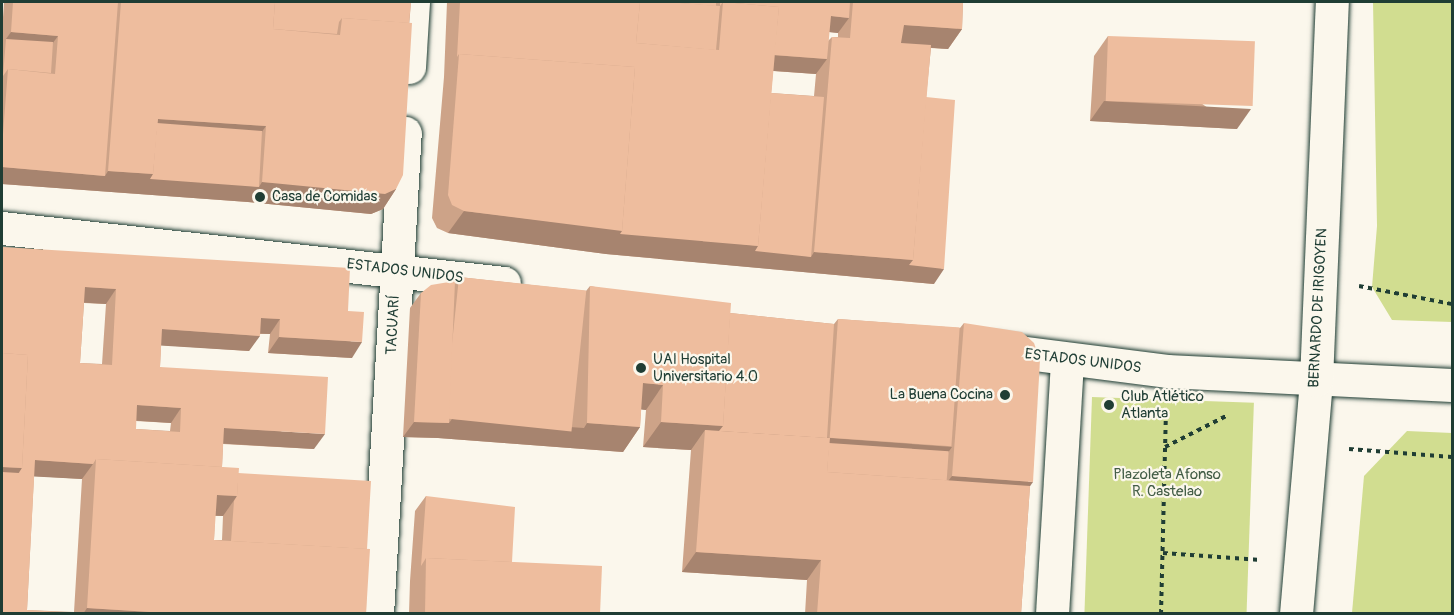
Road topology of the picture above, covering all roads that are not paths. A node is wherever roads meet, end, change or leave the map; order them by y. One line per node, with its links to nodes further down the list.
1 (413, 2): 4 (street, TACUARÍ)
2 (1332, 2): 8 (street, BERNARDO DE IRIGOYEN)
3 (2, 228): 4 (street, ESTADOS UNIDOS)
4 (396, 269): 5 (street, ESTADOS UNIDOS); 10 (street, TACUARÍ)
5 (538, 288)
6 (961, 345): 7 (street, ESTADOS UNIDOS)
7 (1066, 359): 8 (street, ESTADOS UNIDOS); 11 (street)
8 (1316, 380): 9 (street, ESTADOS UNIDOS); 12 (street, BERNARDO DE IRIGOYEN)
9 (1452, 385)
10 (377, 614)
11 (1052, 614)
12 (1296, 614)

